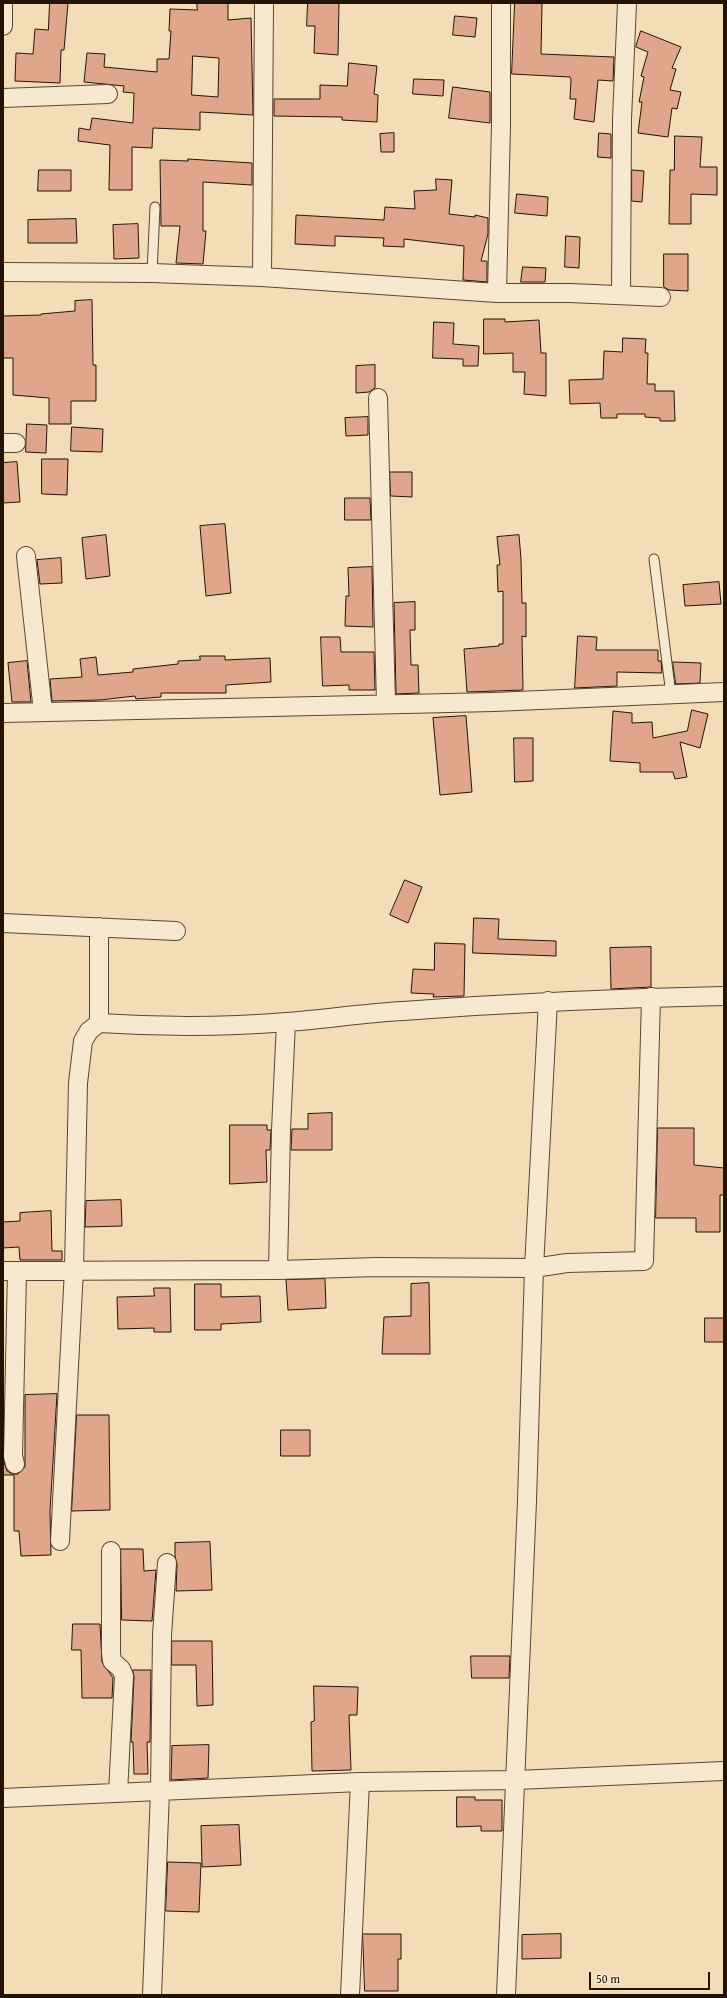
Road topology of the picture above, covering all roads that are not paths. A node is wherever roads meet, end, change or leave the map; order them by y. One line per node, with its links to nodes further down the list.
1 (4, 3): 5 (street)
2 (264, 3): 11 (street)
3 (501, 3): 12 (street)
4 (627, 3): 13 (street)
5 (3, 26)
6 (108, 94): 7 (street)
7 (3, 98)
8 (155, 207): 10 (lane)
9 (3, 272): 10 (street)
10 (152, 273): 11 (street)
11 (262, 277): 12 (street)
12 (498, 293): 13 (street)
13 (621, 296): 14 (street)
14 (661, 298)
15 (378, 398): 20 (street)
16 (26, 556): 21 (street)
17 (654, 559): 19 (lane)
18 (724, 692): 19 (street)
19 (671, 695): 20 (street)
20 (386, 704): 21 (street)
21 (43, 712): 22 (street)
22 (3, 713)
23 (3, 923): 24 (street)
24 (99, 927): 25 (street); 30 (street)
25 (176, 931)
26 (724, 996): 27 (street)
27 (651, 997): 28 (street); 31 (street)
28 (548, 1001): 29 (street); 31 (street)
29 (286, 1022): 30 (street); 33 (street)
30 (98, 1023): 32 (street)
31 (534, 1268): 33 (street); 40 (street)
32 (74, 1270): 33 (street); 34 (street); 36 (street)
33 (278, 1270)
34 (10, 1271): 35 (street)
35 (15, 1464)
36 (60, 1541)
37 (111, 1551): 43 (street)
38 (167, 1563): 42 (street)
39 (724, 1770): 40 (street)
40 (516, 1780): 41 (street); 47 (street)
41 (360, 1782): 42 (street); 46 (street)
42 (160, 1791): 43 (street); 45 (street)
43 (118, 1793): 44 (street)
44 (3, 1798)
45 (152, 1995)
46 (350, 1995)
47 (506, 1995)

